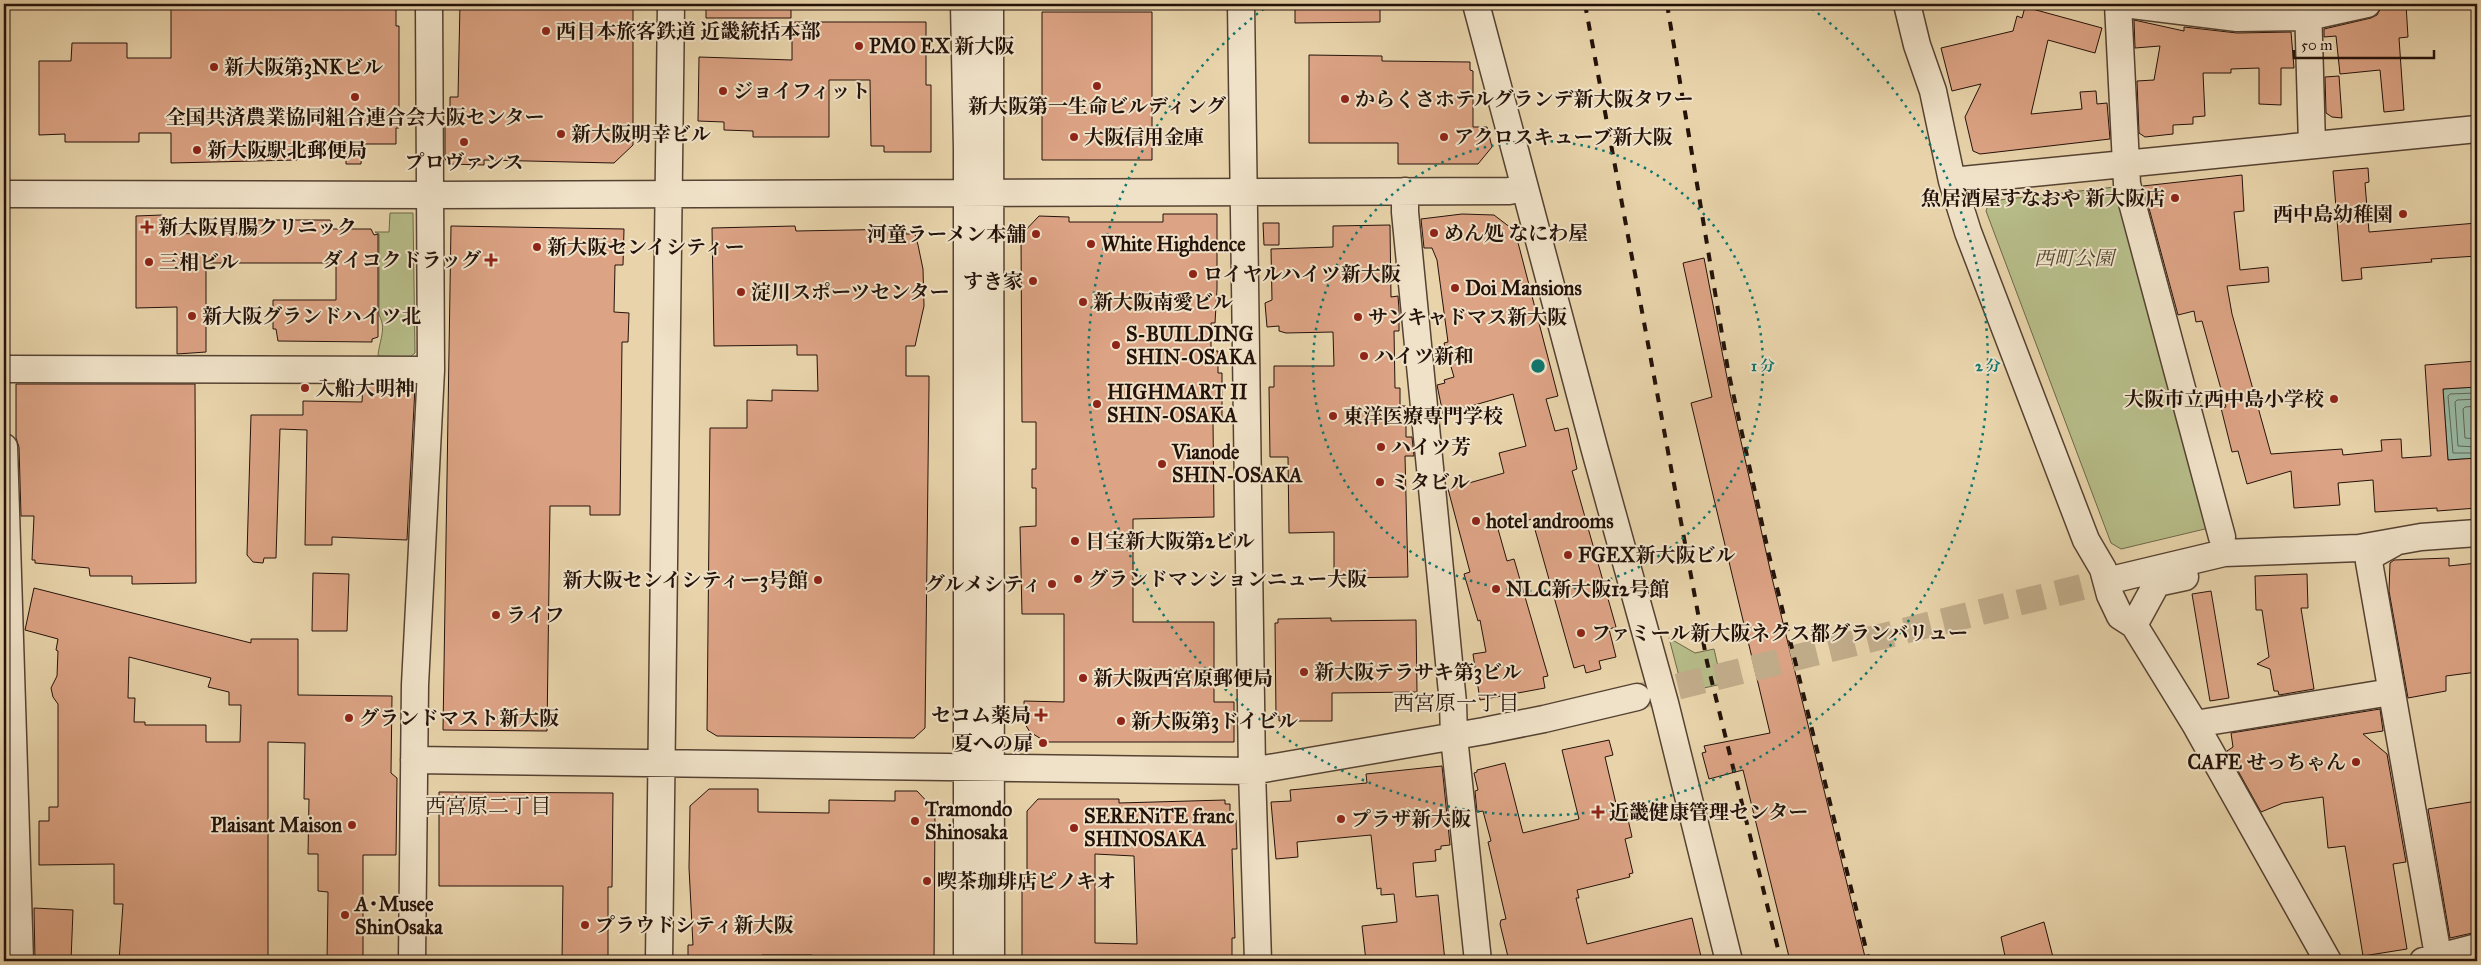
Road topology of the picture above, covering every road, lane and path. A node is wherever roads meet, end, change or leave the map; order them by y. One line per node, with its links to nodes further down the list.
1 (429, 4): 23 (street)
2 (671, 4): 21 (street)
3 (964, 4): 20 (street)
4 (990, 4): 20 (street)
5 (1241, 4): 18 (street)
6 (1476, 4): 17 (street)
7 (1907, 4): 16 (street)
8 (2118, 4): 15 (street)
9 (2124, 4): 12 (street)
10 (2367, 4): 11 (street)
11 (2308, 10): 12 (street); 14 (street)
12 (2238, 11)
13 (2477, 129): 14 (street)
14 (2312, 145): 15 (street)
15 (2126, 164): 16 (street); 28 (street)
16 (1952, 181): 32 (street)
17 (1525, 188): 19 (street); 34 (street)
18 (1243, 191): 19 (street); 20 (street); 43 (street)
19 (1405, 191): 39 (street)
20 (978, 192): 21 (street); 42 (street)
21 (667, 193): 23 (street); 41 (street)
22 (4, 194): 23 (street)
23 (430, 195): 25 (street)
24 (4, 369): 25 (street)
25 (431, 370): 40 (street)
26 (4, 447): 46 (street)
27 (2477, 533): 29 (street)
28 (2222, 537): 29 (street); 32 (street)
29 (2421, 537): 30 (street)
30 (2394, 544): 31 (street); 32 (street)
31 (2369, 562): 33 (street); 35 (street)
32 (2109, 574): 33 (street)
33 (2134, 625): 38 (street)
34 (1657, 673): 37 (street); 39 (street)
35 (2391, 692): 38 (street); 45 (street)
36 (1637, 697): 39 (street)
37 (1665, 703): 39 (street); 53 (street)
38 (2195, 724): 54 (street)
39 (1454, 736): 43 (street); 52 (street)
40 (414, 760): 41 (street); 47 (street)
41 (662, 764): 42 (street); 48 (street)
42 (978, 769): 43 (street); 49 (street); 50 (street)
43 (1252, 771): 51 (street)
44 (2477, 948): 45 (street)
45 (2433, 960)
46 (20, 961)
47 (412, 961)
48 (659, 961)
49 (967, 961)
50 (991, 961)
51 (1258, 961)
52 (1478, 961)
53 (1729, 961)
54 (2328, 961)

